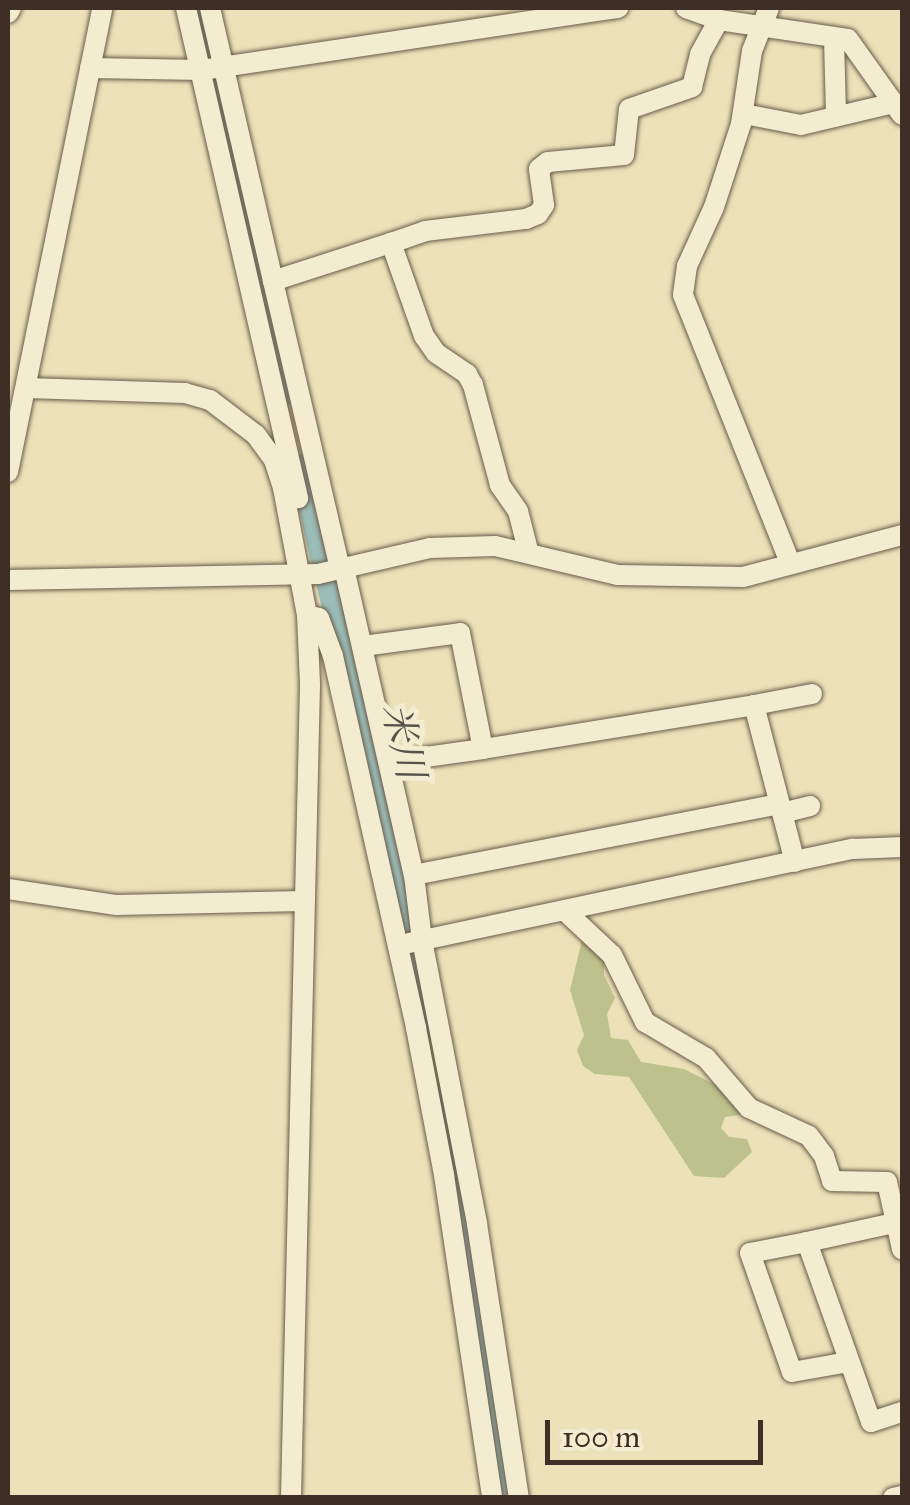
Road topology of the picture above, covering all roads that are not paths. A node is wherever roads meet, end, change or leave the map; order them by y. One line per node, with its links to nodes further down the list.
1 (102, 8): 9 (street)
2 (186, 8): 10 (street)
3 (210, 8): 10 (street)
4 (618, 8): 10 (street)
5 (686, 8): 7 (street)
6 (764, 16): 7 (street); 8 (street); 12 (street)
7 (719, 20): 14 (street)
8 (834, 38): 11 (street); 13 (street)
9 (90, 68): 10 (street); 16 (street)
10 (212, 68): 15 (street); 21 (street)
11 (898, 109): 13 (street)
12 (744, 114): 13 (street); 20 (street)
13 (836, 115)
14 (391, 243): 15 (street); 19 (street)
15 (274, 281): 21 (street)
16 (20, 384): 17 (street); 21 (street)
17 (8, 472)
18 (902, 534): 20 (street)
19 (528, 550): 20 (street); 21 (street)
20 (790, 562)
21 (325, 571): 22 (street); 23 (street); 24 (street)
22 (8, 580)
23 (307, 615): 35 (street); 38 (street)
24 (363, 646): 27 (street); 28 (street)
25 (812, 694): 26 (street)
26 (754, 704): 27 (street); 30 (street)
27 (483, 750): 28 (street)
28 (391, 762): 33 (street)
29 (810, 806): 30 (street)
30 (780, 808): 32 (street); 33 (street)
31 (902, 847): 32 (street)
32 (795, 862): 36 (street)
33 (414, 876): 37 (street)
34 (8, 889): 35 (street)
35 (303, 901): 45 (street)
36 (564, 911): 37 (street); 39 (street)
37 (422, 940): 38 (street); 47 (street)
38 (399, 945): 46 (street)
39 (894, 1223): 40 (street); 41 (street)
40 (807, 1242): 42 (street); 42 (street)
41 (902, 1249)
42 (848, 1362): 43 (street)
43 (902, 1412)
44 (902, 1496): 48 (street)
45 (292, 1498)
46 (492, 1498)
47 (519, 1498)
48 (894, 1498)

